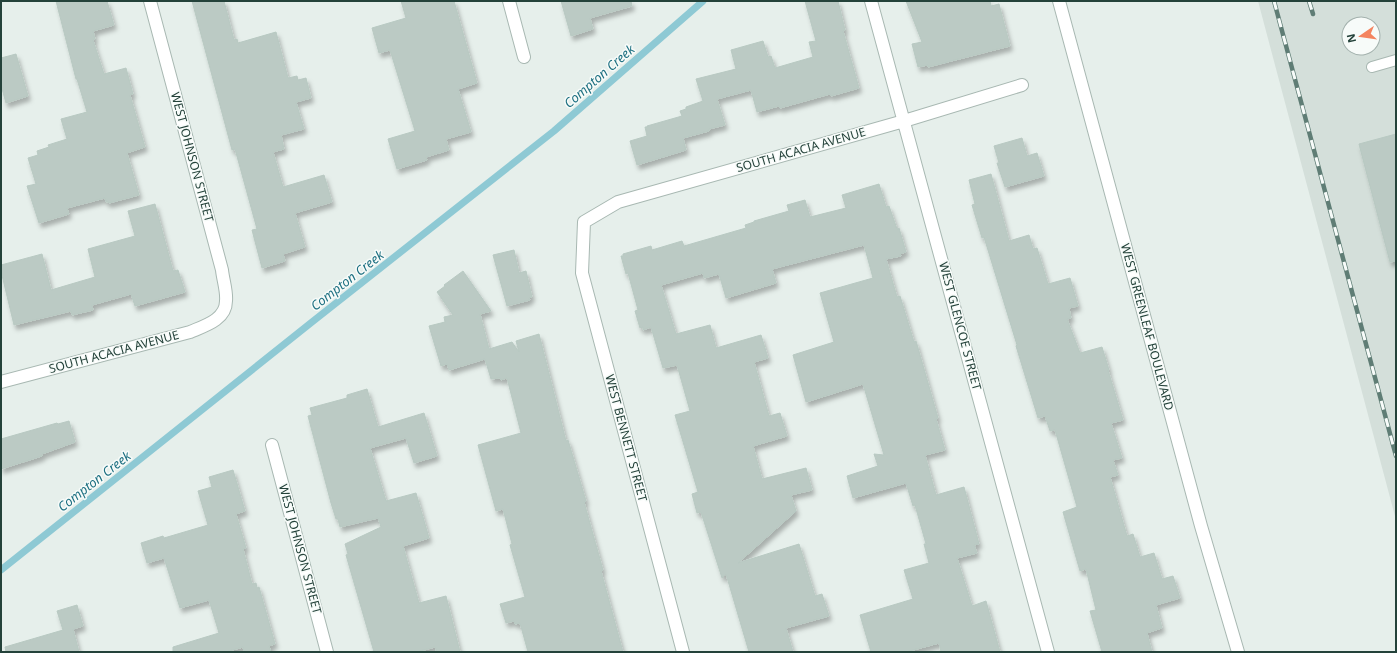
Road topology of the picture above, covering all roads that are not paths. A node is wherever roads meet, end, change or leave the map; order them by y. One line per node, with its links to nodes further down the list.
1 (150, 1): 11 (street, WEST JOHNSON STREET)
2 (509, 1): 5 (street)
3 (871, 1): 9 (street, WEST GLENCOE STREET)
4 (1059, 1): 17 (street, WEST GREENLEAF BOULEVARD)
5 (524, 57)
6 (1396, 60): 7 (lane)
7 (1372, 67)
8 (1022, 85): 9 (street, SOUTH ACACIA AVENUE)
9 (904, 121): 10 (street, SOUTH ACACIA AVENUE); 16 (street, WEST GLENCOE STREET)
10 (584, 222): 15 (street, WEST BENNETT STREET)
11 (222, 313): 12 (street, SOUTH ACACIA AVENUE)
12 (1, 382)
13 (272, 445): 14 (street, WEST JOHNSON STREET)
14 (327, 652)
15 (683, 652)
16 (1048, 652)
17 (1238, 652)

